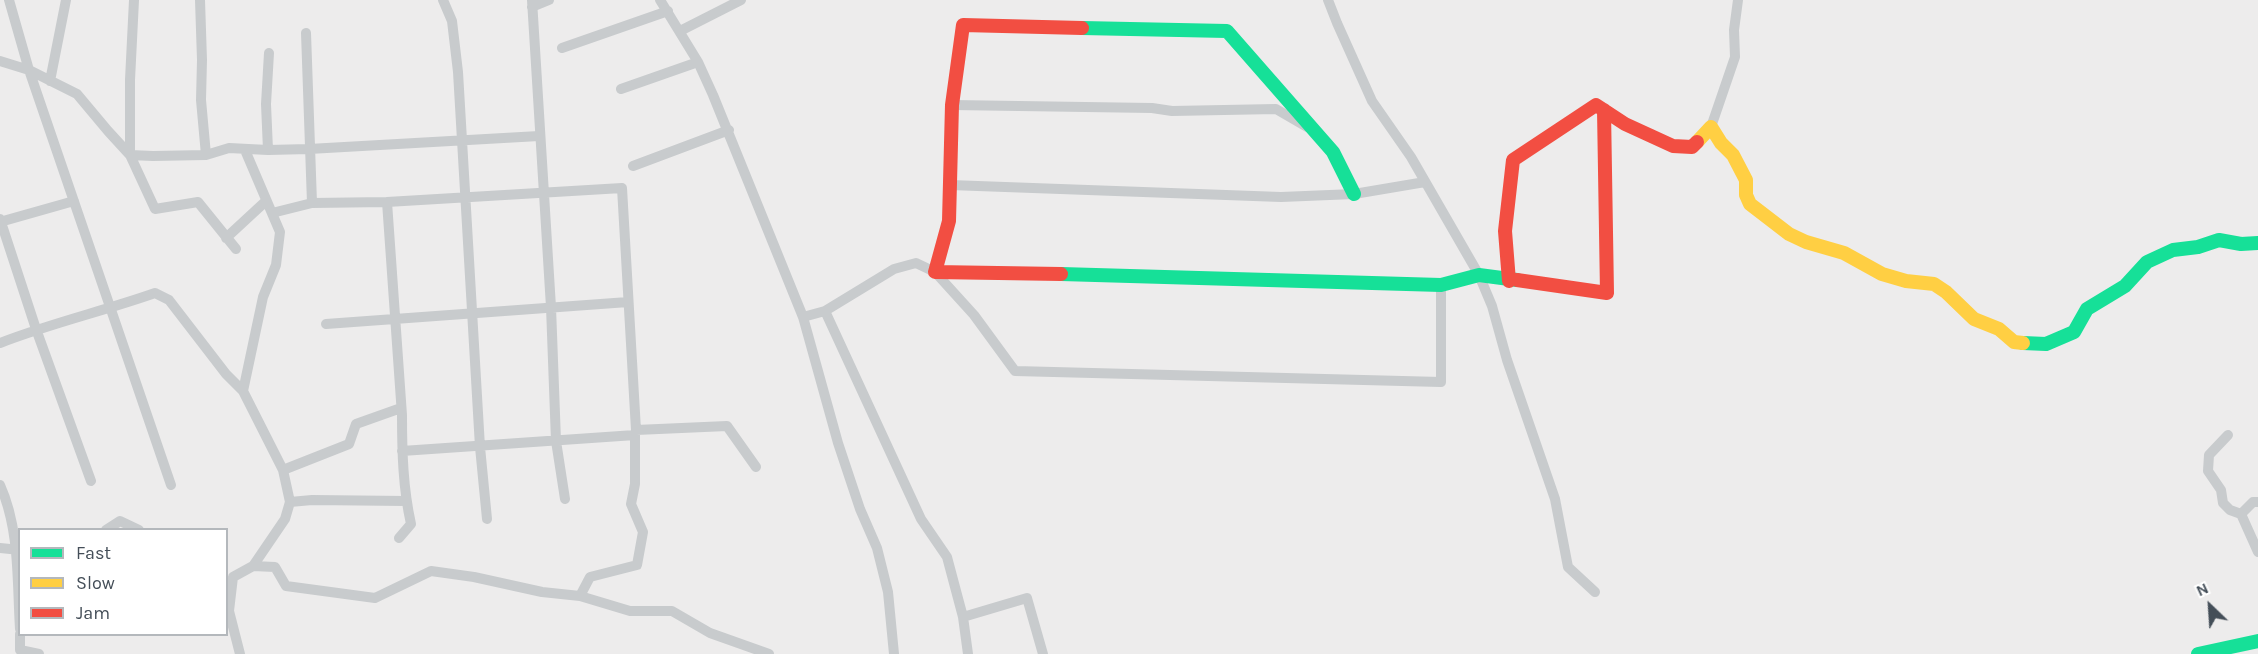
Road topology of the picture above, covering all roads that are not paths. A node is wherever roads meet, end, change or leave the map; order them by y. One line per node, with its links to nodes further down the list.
1 (9, 0): 19 (street)
2 (66, 0): 20 (street)
3 (134, 0): 32 (street)
4 (200, 0): 33 (street)
5 (443, 0): 28 (street)
6 (549, 0): 11 (street)
7 (660, 0): 12 (street)
8 (741, 0): 13 (street)
9 (1328, 0): 35 (street)
10 (1737, 0): 24 (street)
11 (532, 3): 27 (street)
12 (668, 12): 13 (street); 15 (street)
13 (680, 31): 18 (street)
14 (306, 33): 29 (street)
15 (562, 48)
16 (269, 53): 31 (street)
17 (0, 61): 19 (street)
18 (698, 62): 21 (street); 25 (street)
19 (29, 70): 20 (street); 40 (street)
20 (50, 81): 32 (street)
21 (621, 90)
22 (952, 105): 26 (street); 26 (street); 36 (street)
23 (1604, 110): 24 (street); 51 (street); 51 (street)
24 (1711, 127): 47 (street)
25 (729, 130): 34 (street); 58 (street)
26 (1313, 130): 38 (street)
27 (539, 136): 28 (street); 37 (street)
28 (461, 142): 29 (street); 39 (street)
29 (309, 148): 31 (street); 43 (street)
30 (245, 150): 31 (street); 33 (street); 41 (street)
31 (268, 150)
32 (130, 154): 33 (street); 46 (street)
33 (206, 155)
34 (633, 166)
35 (1425, 182): 38 (street); 50 (street)
36 (950, 185): 38 (street); 49 (street)
37 (544, 192): 39 (street); 53 (street); 54 (street)
38 (1354, 194)
39 (465, 197): 42 (street); 57 (street)
40 (74, 201): 45 (street); 55 (street)
41 (266, 201): 44 (street); 46 (street)
42 (387, 202): 43 (street); 59 (street)
43 (312, 203): 44 (street)
44 (272, 213): 63 (street)
45 (0, 221): 61 (street)
46 (226, 238): 48 (street)
47 (2258, 243)
48 (236, 249)
49 (935, 272): 52 (street); 52 (street); 56 (street)
50 (1479, 275): 51 (street); 52 (street); 89 (street)
51 (1509, 280)
52 (1441, 285)
53 (628, 302): 54 (street); 65 (street)
54 (551, 307): 57 (street); 67 (street)
55 (110, 309): 61 (street); 63 (street); 73 (street)
56 (825, 311): 58 (street); 91 (street)
57 (472, 314): 59 (street); 68 (street)
58 (803, 317): 97 (street)
59 (396, 318): 60 (street); 64 (street)
60 (326, 324)
61 (36, 329): 62 (street); 72 (street)
62 (0, 343)
63 (243, 391): 71 (street)
64 (401, 408): 69 (street); 71 (street)
65 (636, 433): 67 (street); 70 (street); 90 (street)
66 (2229, 435): 79 (street)
67 (556, 441): 68 (street); 75 (street)
68 (480, 447): 69 (street); 80 (street)
69 (402, 451): 76 (street)
70 (756, 467)
71 (283, 470): 77 (street)
72 (91, 481)
73 (171, 484)
74 (0, 485): 85 (street)
75 (565, 499)
76 (406, 501): 77 (street); 83 (street)
77 (290, 502): 87 (street)
78 (2258, 502): 79 (street)
79 (2241, 514): 86 (street)
80 (487, 519)
81 (109, 528): 82 (street)
82 (135, 528)
83 (399, 538)
84 (0, 548): 85 (street)
85 (18, 550)
86 (2258, 552)
87 (253, 566): 88 (street); 90 (street)
88 (230, 572): 95 (street)
89 (1595, 591)
90 (580, 596): 96 (street)
91 (963, 617): 98 (street); 99 (street)
92 (20, 636): 94 (street)
93 (2258, 641): 100 (street)
94 (39, 654)
95 (240, 654)
96 (769, 654)
97 (894, 654)
98 (968, 654)
99 (1042, 654)
100 (2198, 654)

